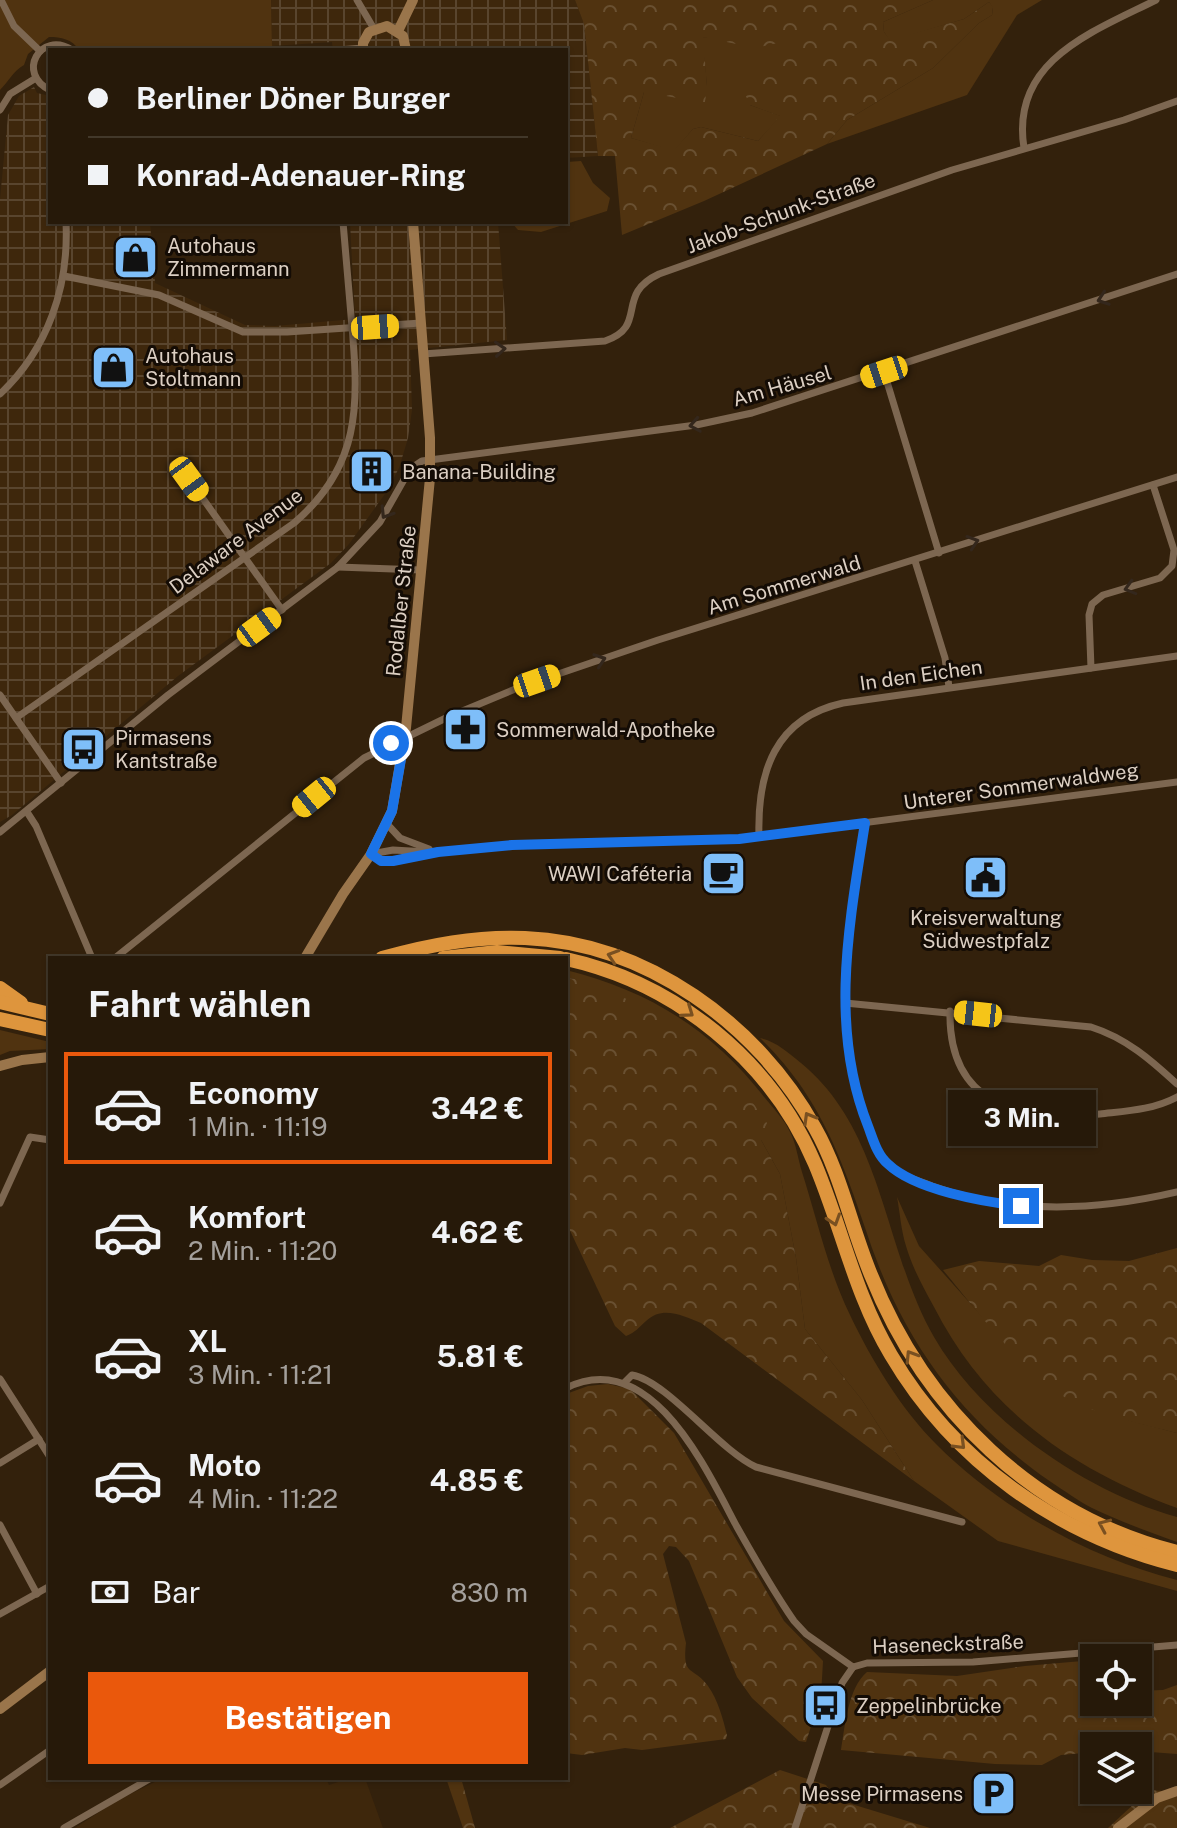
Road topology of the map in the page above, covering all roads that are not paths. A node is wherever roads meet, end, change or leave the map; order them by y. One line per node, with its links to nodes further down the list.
1 (1, 0): 10 (street)
2 (357, 0): 5 (street)
3 (413, 0): 6 (main road)
4 (1156, 0): 15 (street)
5 (374, 29): 6 (main road); 8 (main road)
6 (398, 31): 9 (main road)
7 (67, 48): 10 (street)
8 (363, 48)
9 (406, 48)
10 (40, 51): 11 (street)
11 (36, 78): 12 (street); 14 (street)
12 (48, 88)
13 (1177, 101): 15 (street, Jakob-Schunk-Straße)
14 (0, 110)
15 (1024, 148): 23 (street, Jakob-Schunk-Straße, one-way to 15)
16 (66, 224): 20 (street)
17 (343, 224): 22 (street, Delaware Avenue)
18 (413, 224): 21 (main road, Rodalber Straße)
19 (1177, 274): 24 (street, Am Häusel, one-way to 24)
20 (64, 276): 22 (street); 25 (street)
21 (421, 323): 22 (street); 23 (main road, Rodalber Straße)
22 (352, 329): 31 (street, Delaware Avenue)
23 (423, 354): 26 (main road, Rodalber Straße)
24 (884, 372): 26 (street, Am Häusel, one-way to 26); 30 (street)
25 (0, 394)
26 (430, 459): 33 (street, one-way to 33); 34 (main road, Rodalber Straße)
27 (173, 465): 31 (street)
28 (1177, 477): 29 (street, Am Sommerwald)
29 (1153, 485): 30 (street, Am Sommerwald, one-way to 29); 37 (street, one-way to 37)
30 (939, 553): 32 (street, Am Sommerwald)
31 (244, 558): 35 (street); 40 (street, Delaware Avenue)
32 (915, 561): 38 (street); 41 (street, Am Sommerwald, one-way to 32)
33 (338, 567): 34 (street); 35 (street)
34 (421, 570): 41 (main road, Rodalber Straße)
35 (282, 610): 43 (street)
36 (1177, 656): 37 (street, In den Eichen)
37 (1091, 668): 38 (street, In den Eichen)
38 (949, 687): 48 (street, In den Eichen)
39 (0, 695): 40 (street)
40 (16, 718): 43 (street)
41 (405, 736): 46 (main road, Rodalber Straße); 52 (street, Am Sommerwald)
42 (1177, 782): 45 (street, Unterer Sommerwaldweg)
43 (61, 783): 44 (street)
44 (27, 812): 47 (street); 51 (street)
45 (865, 823): 48 (street, Unterer Sommerwaldweg); 60 (street)
46 (387, 824): 49 (street, Unterer Sommerwaldweg); 50 (main road, Rodalber Straße)
47 (0, 832)
48 (759, 837): 49 (street, Unterer Sommerwaldweg)
49 (438, 852): 50 (street, Unterer Sommerwaldweg)
50 (371, 854): 53 (main road, Rodalber Straße)
51 (91, 956)
52 (117, 956)
53 (306, 956)
54 (389, 956): 80 (highway, one-way to 54)
55 (461, 956): 56 (highway)
56 (535, 956)
57 (568, 960): 81 (highway, one-way to 81)
58 (0, 988): 62 (highway)
59 (0, 1002): 62 (highway)
60 (845, 1003): 61 (street); 70 (street)
61 (950, 1011): 67 (street); 68 (street)
62 (42, 1012)
63 (1, 1019): 64 (highway)
64 (48, 1030)
65 (48, 1057): 66 (main road)
66 (0, 1066)
67 (1177, 1084)
68 (1177, 1097)
69 (48, 1140): 71 (street)
70 (1177, 1192)
71 (0, 1203)
72 (0, 1379): 75 (street)
73 (624, 1383): 74 (street); 78 (street); 86 (street, Haseneckstraße)
74 (568, 1387)
75 (39, 1439): 76 (street); 77 (street)
76 (48, 1454)
77 (0, 1463)
78 (962, 1522)
79 (0, 1525): 83 (street)
80 (1177, 1552)
81 (1177, 1565)
82 (48, 1587): 83 (street)
83 (37, 1594): 84 (street)
84 (0, 1614)
85 (1177, 1645): 86 (street, Haseneckstraße)
86 (853, 1667): 94 (street)
87 (48, 1673): 88 (main road)
88 (0, 1709)
89 (48, 1751): 91 (street)
90 (147, 1780): 93 (street)
91 (0, 1785)
92 (1177, 1791): 95 (main road)
93 (64, 1828)
94 (795, 1828)
95 (1118, 1828)

